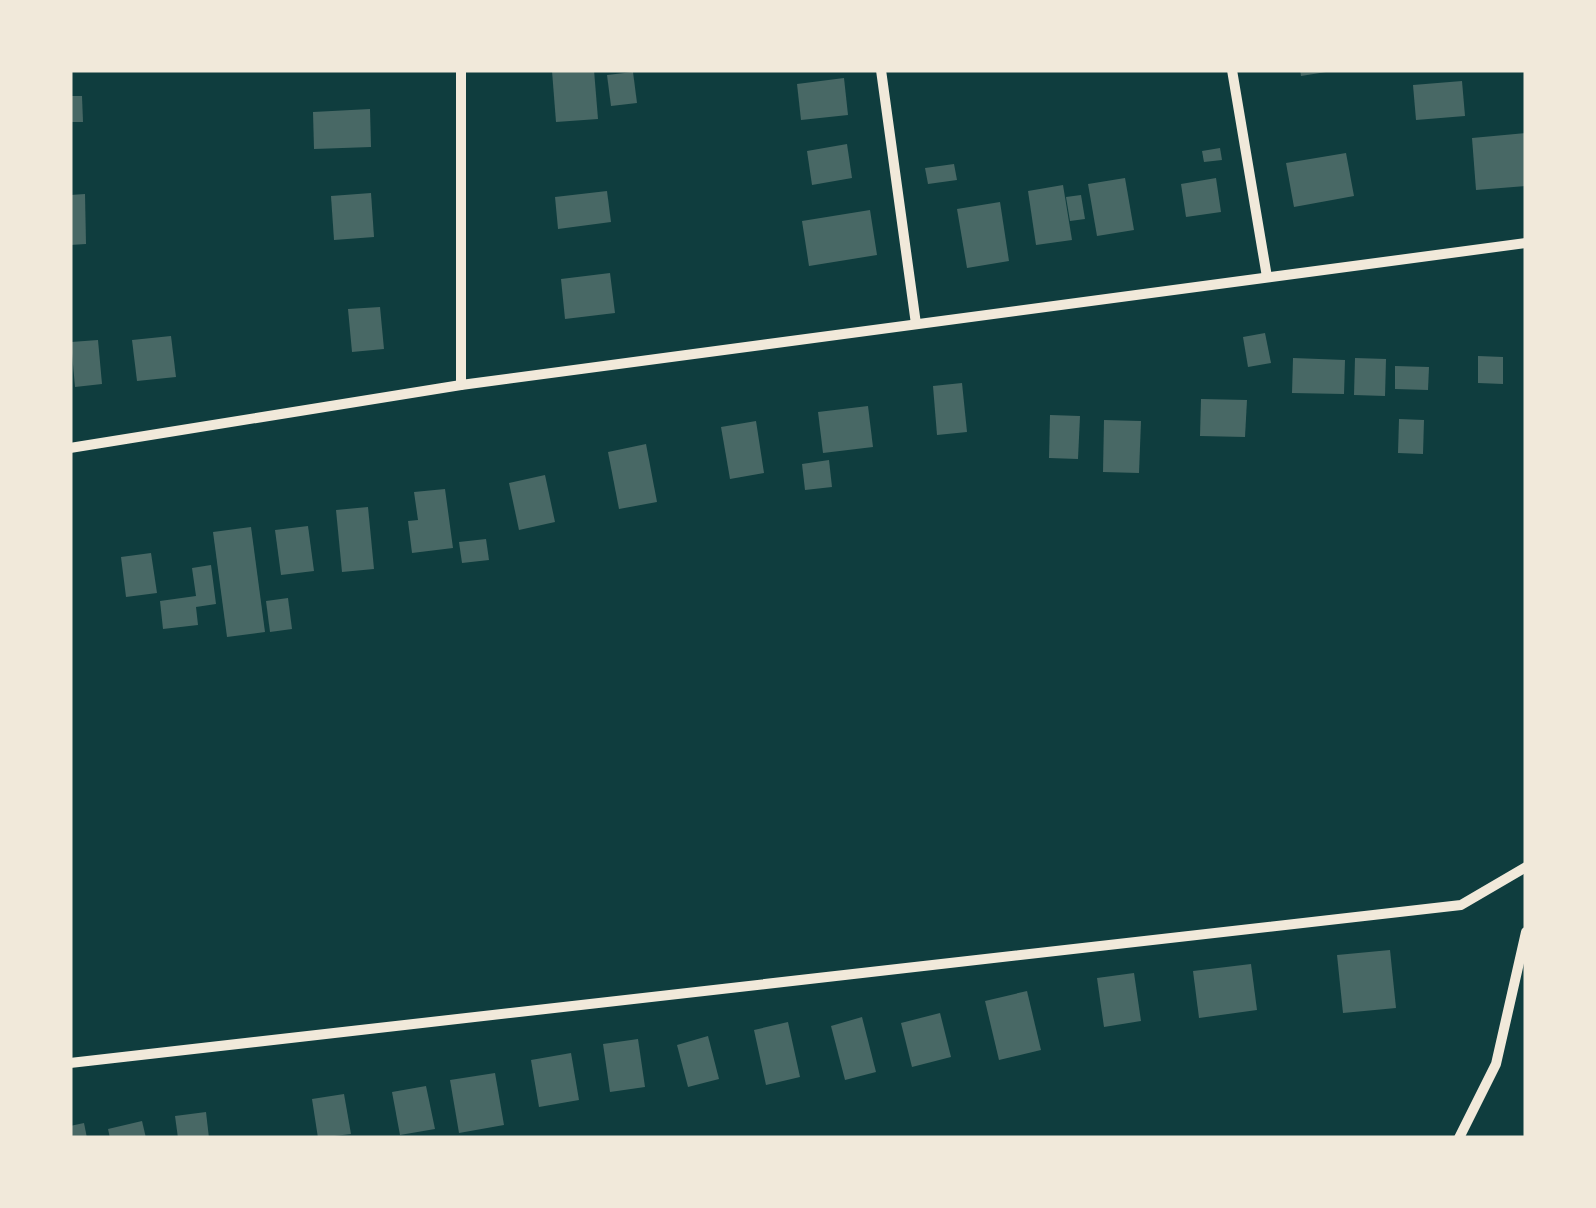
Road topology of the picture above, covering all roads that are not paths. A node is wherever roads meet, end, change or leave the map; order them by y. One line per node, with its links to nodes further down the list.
1 (461, 70): 7 (street)
2 (881, 70): 6 (street)
3 (1232, 70): 5 (street)
4 (1526, 243): 5 (street)
5 (1267, 277): 6 (street)
6 (916, 324): 7 (street)
7 (461, 386): 8 (street)
8 (70, 448)
9 (1526, 868): 11 (street)
10 (1526, 932): 12 (street)
11 (70, 1064)
12 (1460, 1138)

